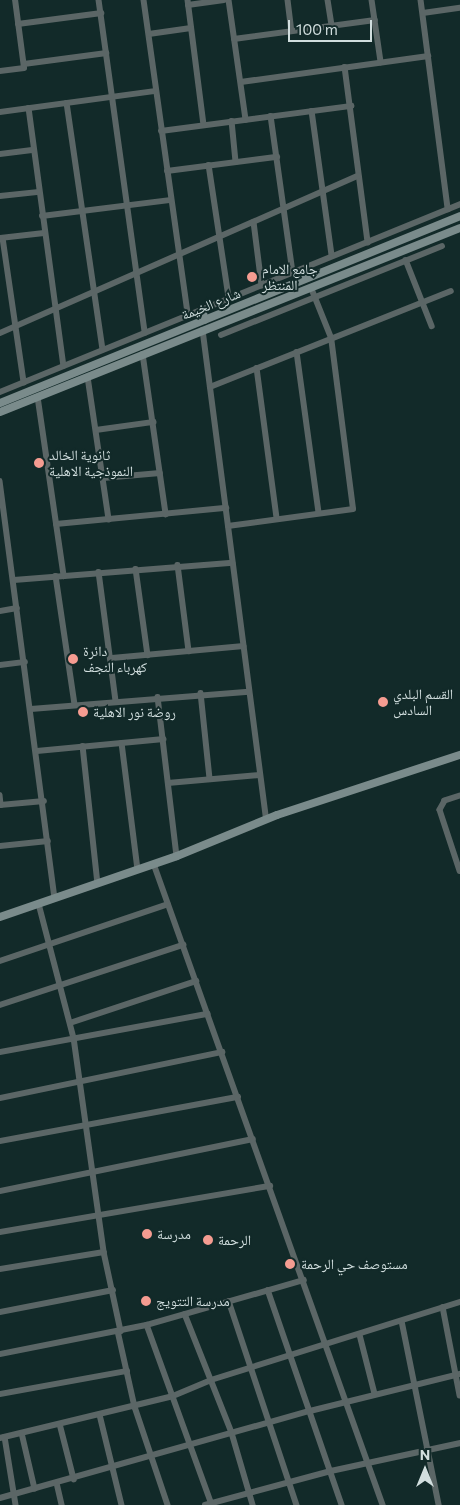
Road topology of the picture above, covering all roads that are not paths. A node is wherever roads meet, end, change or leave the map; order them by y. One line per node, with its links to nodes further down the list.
1 (15, 0): 15 (street)
2 (99, 0): 12 (street)
3 (144, 0): 19 (street)
4 (224, 0): 10 (street)
5 (228, 0): 20 (street)
6 (288, 0): 18 (street)
7 (328, 0): 16 (street)
8 (372, 0): 14 (street)
9 (421, 0): 13 (street)
10 (188, 2): 17 (street)
11 (460, 8): 13 (street)
12 (100, 13): 15 (street); 21 (street)
13 (423, 13): 22 (street)
14 (375, 20): 16 (street); 23 (street)
15 (18, 24): 24 (street)
16 (332, 26): 18 (street)
17 (191, 28): 19 (street); 38 (street)
18 (292, 31): 20 (street)
19 (148, 34): 28 (street)
20 (234, 39): 27 (street)
21 (106, 53): 24 (street); 29 (street)
22 (428, 56): 23 (street); 53 (street)
23 (381, 62): 25 (street)
24 (24, 64): 26 (street)
25 (345, 67): 27 (street); 31 (street)
26 (0, 71)
27 (241, 82): 36 (street)
28 (156, 91): 29 (street); 39 (street)
29 (112, 97): 30 (street); 52 (street)
30 (67, 103): 32 (street); 55 (street)
31 (351, 106): 33 (street); 46 (street)
32 (29, 108): 34 (street); 40 (street)
33 (312, 111): 35 (street); 48 (street)
34 (0, 112)
35 (271, 116): 36 (street); 42 (street)
36 (246, 120): 37 (street)
37 (232, 121): 38 (street); 43 (street)
38 (204, 125): 39 (street)
39 (161, 131): 45 (street)
40 (34, 150): 41 (street); 47 (street)
41 (0, 154)
42 (277, 157): 43 (street); 54 (street)
43 (236, 162): 44 (street)
44 (209, 166): 45 (street); 64 (street)
45 (167, 171): 50 (street)
46 (358, 176): 48 (street); 66 (street)
47 (39, 192): 49 (street); 56 (street)
48 (323, 193): 54 (street); 70 (street)
49 (0, 196)
50 (170, 200): 52 (street); 69 (street)
51 (460, 204): 53 (street)
52 (126, 206): 55 (street); 73 (street)
53 (448, 208): 66 (street)
54 (284, 210): 59 (street); 72 (street)
55 (83, 211): 56 (street); 76 (street)
56 (42, 216): 62 (street)
57 (460, 216): 58 (street, شارع الخيمة)
58 (448, 221): 61 (street); 63 (street, شارع الخيمة)
59 (254, 222): 64 (street); 74 (street)
60 (460, 228): 61 (street, شارع الخيمة)
61 (452, 231): 67 (street, شارع الخيمة)
62 (44, 233): 65 (street); 81 (street)
63 (417, 234): 67 (street); 84 (street, شارع الخيمة)
64 (221, 236): 69 (street); 79 (street)
65 (2, 238): 85 (street)
66 (368, 242): 70 (street)
67 (421, 244): 75 (street, شارع الخيمة)
68 (442, 246): 71 (street)
69 (179, 255): 73 (street); 83 (street)
70 (332, 256): 72 (street)
71 (406, 260): 78 (street); 80 (street)
72 (293, 272): 74 (street)
73 (136, 273): 76 (street); 89 (street)
74 (262, 285): 79 (street)
75 (311, 288): 78 (street); 87 (street, شارع الخيمة)
76 (95, 289): 81 (street); 93 (street)
77 (451, 291): 80 (street)
78 (315, 297): 90 (street); 91 (street)
79 (229, 298): 82 (street)
80 (422, 303): 86 (street); 91 (street)
81 (55, 308): 85 (street); 97 (street)
82 (202, 310): 83 (street); 84 (street)
83 (188, 315): 89 (street)
84 (206, 320): 92 (street, شارع الخيمة)
85 (16, 325): 88 (street); 101 (street)
86 (432, 326)
87 (203, 330): 95 (street, شارع الخيمة); 102 (street)
88 (0, 333)
89 (145, 333): 93 (street)
90 (221, 335)
91 (331, 338): 94 (street); 113 (street)
92 (147, 343): 95 (street); 96 (street, شارع الخيمة)
93 (103, 349): 97 (street)
94 (298, 352): 98 (street); 113 (street)
95 (140, 356): 99 (street, شارع الخيمة); 107 (street)
96 (110, 358): 99 (street); 105 (street, شارع الخيمة)
97 (64, 366): 101 (street)
98 (257, 368): 102 (street); 115 (street)
99 (98, 372): 100 (street, شارع الخيمة)
100 (88, 377): 104 (street, شارع الخيمة); 108 (street)
101 (24, 382): 103 (street)
102 (210, 387): 112 (street)
103 (0, 392)
104 (38, 397): 106 (street, شارع الخيمة); 117 (street)
105 (0, 403)
106 (0, 412)
107 (153, 422): 108 (street); 109 (street)
108 (96, 430): 110 (street)
109 (160, 473): 110 (street); 114 (street)
110 (103, 478): 116 (street)
111 (0, 481): 125 (street)
112 (226, 508): 114 (street); 118 (street)
113 (319, 513): 115 (street)
114 (166, 514): 116 (street)
115 (277, 518): 118 (street)
116 (109, 519): 117 (street)
117 (56, 524): 124 (street)
118 (228, 526): 119 (street)
119 (232, 562): 120 (street); 128 (street)
120 (178, 565): 121 (street); 129 (street)
121 (136, 569): 122 (street); 130 (street)
122 (99, 572): 124 (street); 131 (street)
123 (56, 576): 124 (street); 125 (street); 138 (street)
124 (64, 576)
125 (14, 580): 126 (street)
126 (17, 608): 127 (street); 132 (street)
127 (0, 611)
128 (243, 646): 129 (street); 134 (street)
129 (189, 651): 130 (street)
130 (148, 655): 131 (street)
131 (112, 658): 137 (street)
132 (25, 662): 133 (street); 139 (street)
133 (0, 665)
134 (248, 692): 135 (street); 145 (street)
135 (201, 693): 136 (street); 146 (street)
136 (158, 697): 137 (street); 140 (street)
137 (116, 701): 138 (street)
138 (75, 705): 139 (street)
139 (31, 709): 143 (street)
140 (163, 739): 141 (street); 147 (street)
141 (122, 743): 142 (street); 158 (street)
142 (83, 746): 143 (street); 160 (street)
143 (37, 751): 150 (street)
144 (460, 755): 152 (street)
145 (259, 775): 146 (street); 152 (street)
146 (210, 779): 147 (street)
147 (168, 782): 155 (street)
148 (0, 795): 151 (street)
149 (460, 796): 156 (street)
150 (44, 801): 151 (street); 153 (street)
151 (1, 805)
152 (266, 818): 155 (street)
153 (48, 841): 154 (street); 161 (street)
154 (0, 846)
155 (176, 856): 157 (street)
156 (458, 862): 159 (street)
157 (154, 864): 158 (street); 163 (street)
158 (138, 869): 160 (street)
159 (460, 871)
160 (98, 883): 161 (street)
161 (55, 898): 162 (street)
162 (39, 904): 164 (street); 165 (street)
163 (168, 904): 165 (street); 166 (street)
164 (0, 917)
165 (50, 944): 167 (street); 169 (street)
166 (183, 945): 168 (street); 169 (street)
167 (0, 961)
168 (196, 981): 171 (street); 172 (street)
169 (60, 985): 170 (street); 172 (street)
170 (0, 1005)
171 (208, 1014): 173 (street); 175 (street)
172 (70, 1023): 173 (street)
173 (74, 1038): 174 (street); 176 (street)
174 (0, 1052)
175 (222, 1052): 176 (street); 177 (street)
176 (79, 1079): 178 (street); 179 (street)
177 (238, 1097): 179 (street); 180 (street)
178 (0, 1098)
179 (88, 1125): 181 (street); 182 (street)
180 (253, 1139): 182 (street); 183 (street)
181 (0, 1141)
182 (92, 1172): 184 (street); 185 (street)
183 (270, 1186): 185 (street); 189 (street)
184 (0, 1191)
185 (98, 1216): 186 (street); 187 (street)
186 (0, 1232)
187 (104, 1252): 188 (street); 190 (street)
188 (0, 1269)
189 (304, 1280): 191 (street); 201 (street)
190 (113, 1290): 195 (street); 199 (street)
191 (268, 1290): 192 (street); 203 (street)
192 (229, 1301): 196 (street); 204 (street)
193 (460, 1302): 194 (street)
194 (443, 1307): 197 (street); 206 (street)
195 (0, 1312)
196 (185, 1314): 198 (street); 207 (street)
197 (402, 1321): 200 (street); 208 (street)
198 (147, 1324): 199 (street); 212 (street)
199 (119, 1331): 202 (street); 205 (street)
200 (360, 1335): 201 (street); 210 (street)
201 (328, 1345): 203 (street); 213 (street)
202 (0, 1354)
203 (291, 1356): 204 (street); 215 (street)
204 (251, 1367): 207 (street); 217 (street)
205 (127, 1371): 209 (street); 214 (street)
206 (458, 1374): 208 (street); 211 (street)
207 (211, 1380): 212 (street); 220 (street)
208 (415, 1384): 210 (street); 224 (street)
209 (0, 1394)
210 (376, 1394): 213 (street)
211 (460, 1395)
212 (173, 1396): 214 (street); 223 (street)
213 (348, 1400): 215 (street); 226 (street)
214 (135, 1407): 216 (street); 225 (street)
215 (310, 1410): 217 (street); 228 (street)
216 (100, 1415): 218 (street); 227 (street)
217 (266, 1423): 220 (street); 230 (street)
218 (60, 1424): 219 (street); 229 (street)
219 (22, 1433): 221 (street); 232 (street)
220 (232, 1433): 223 (street); 233 (street)
221 (2, 1437): 234 (street)
222 (460, 1444): 224 (street)
223 (192, 1445): 225 (street); 236 (street)
224 (428, 1450): 226 (street); 246 (street)
225 (151, 1459): 227 (street); 240 (street)
226 (370, 1463): 228 (street); 245 (street)
227 (114, 1469): 229 (street); 239 (street)
228 (331, 1471): 230 (street); 244 (street)
229 (74, 1479): 231 (street)
230 (291, 1482): 233 (street); 243 (street)
231 (58, 1483): 232 (street); 238 (street)
232 (35, 1489): 234 (street)
233 (250, 1492): 236 (street); 242 (street)
234 (14, 1494): 235 (street); 237 (street)
235 (0, 1498)
236 (212, 1504): 241 (street)
237 (16, 1505)
238 (62, 1505)
239 (122, 1505)
240 (168, 1505)
241 (205, 1505)
242 (253, 1505)
243 (297, 1505)
244 (342, 1505)
245 (384, 1505)
246 (439, 1505)

